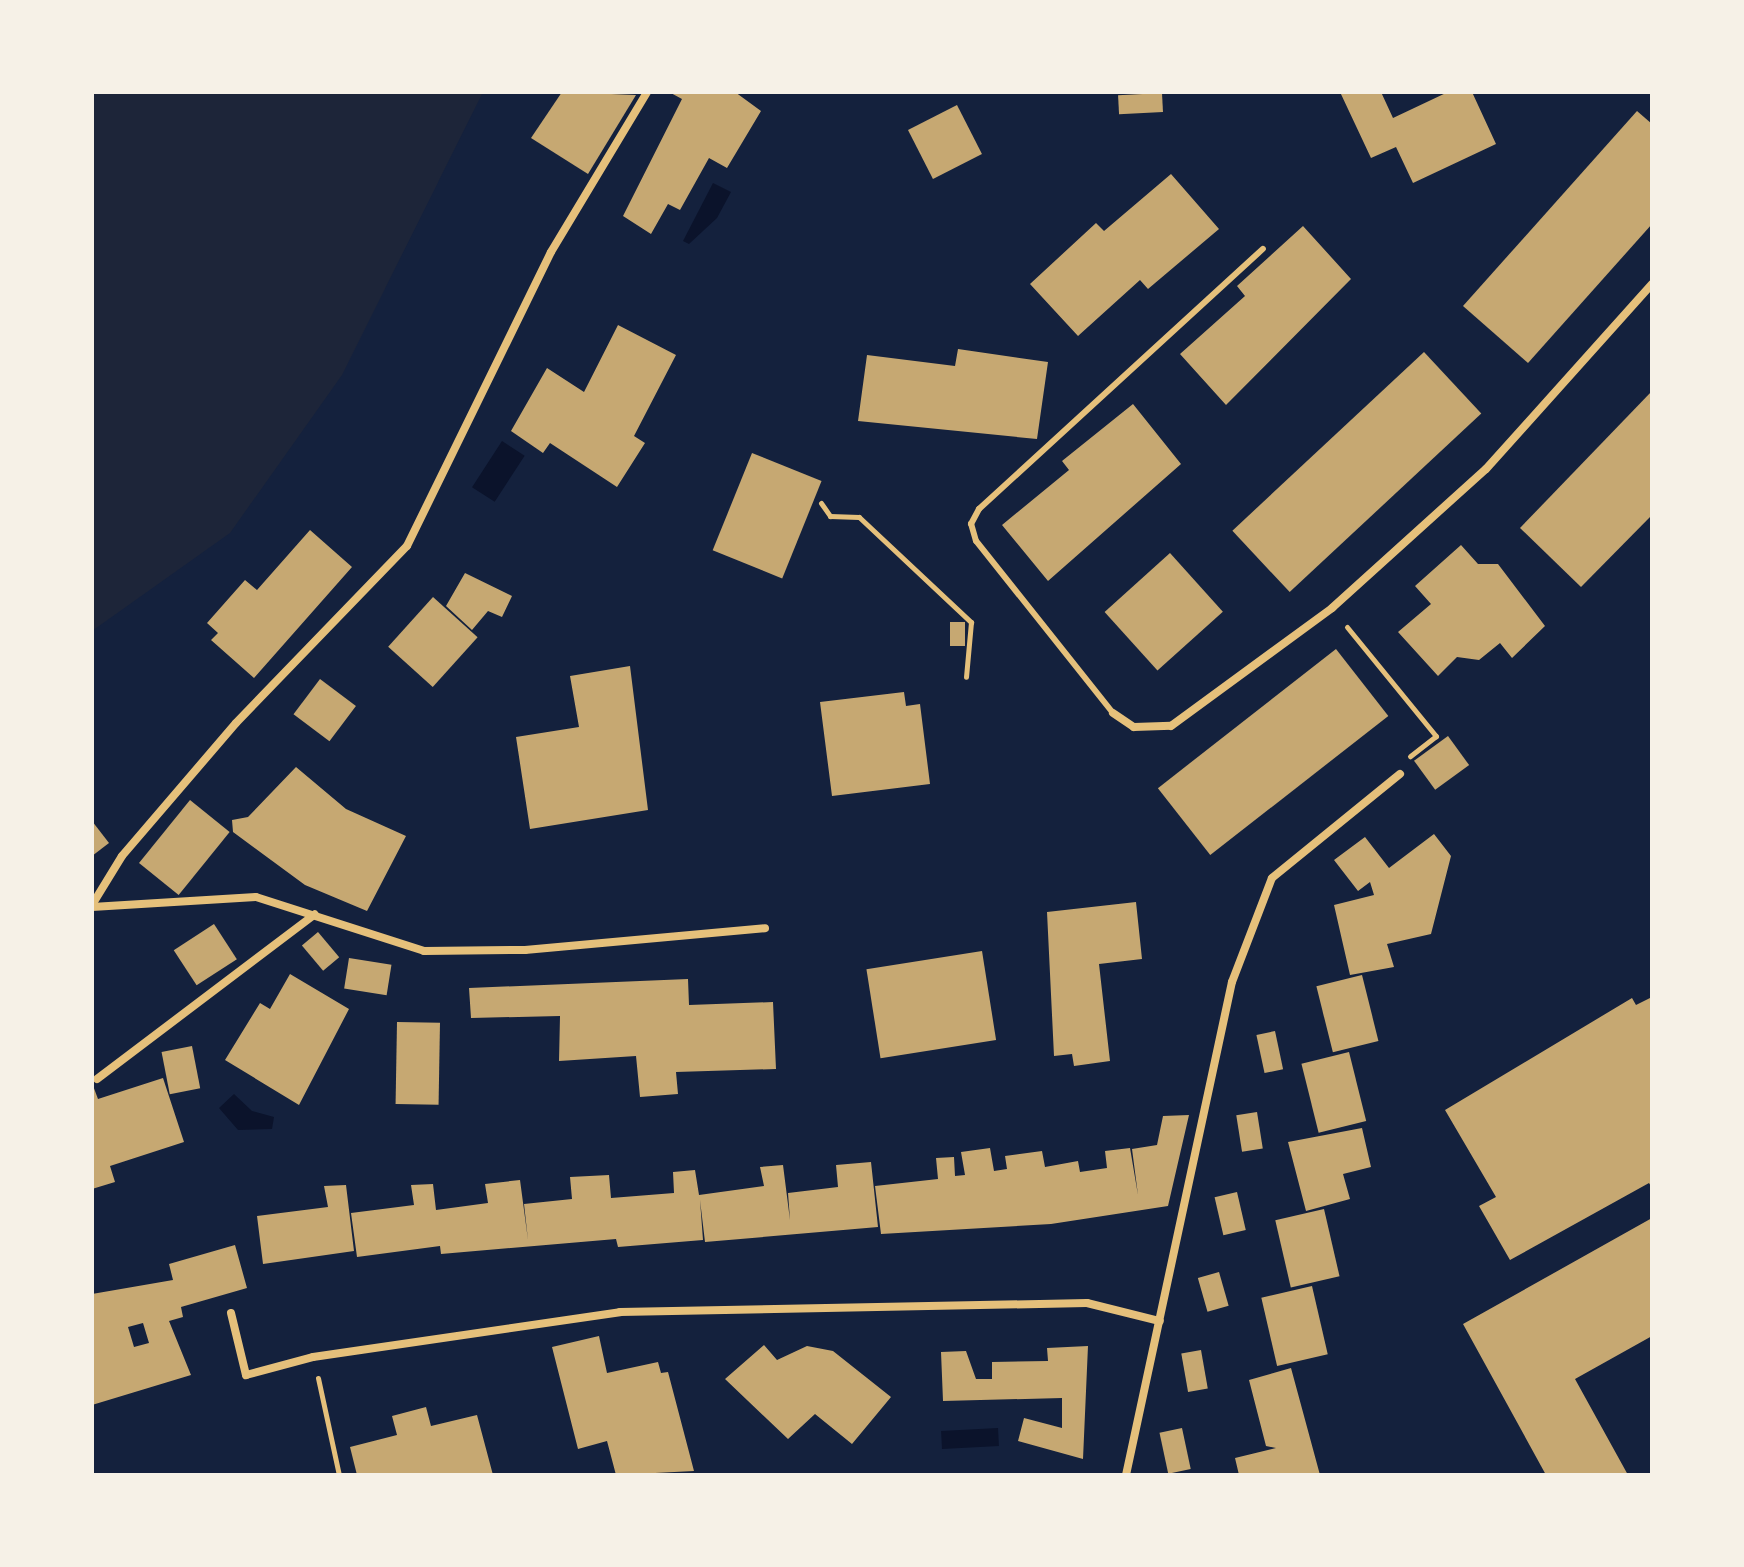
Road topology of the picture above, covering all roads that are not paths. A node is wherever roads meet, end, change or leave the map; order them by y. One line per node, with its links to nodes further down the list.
1 (647, 92): 6 (street)
2 (1263, 249): 4 (lane)
3 (1652, 284): 4 (street)
4 (1113, 713)
5 (1400, 774): 11 (street)
6 (92, 906): 7 (street)
7 (315, 914): 8 (street); 9 (street)
8 (765, 928)
9 (97, 1079)
10 (231, 1313): 11 (street)
11 (1160, 1321): 12 (street)
12 (1126, 1475)

